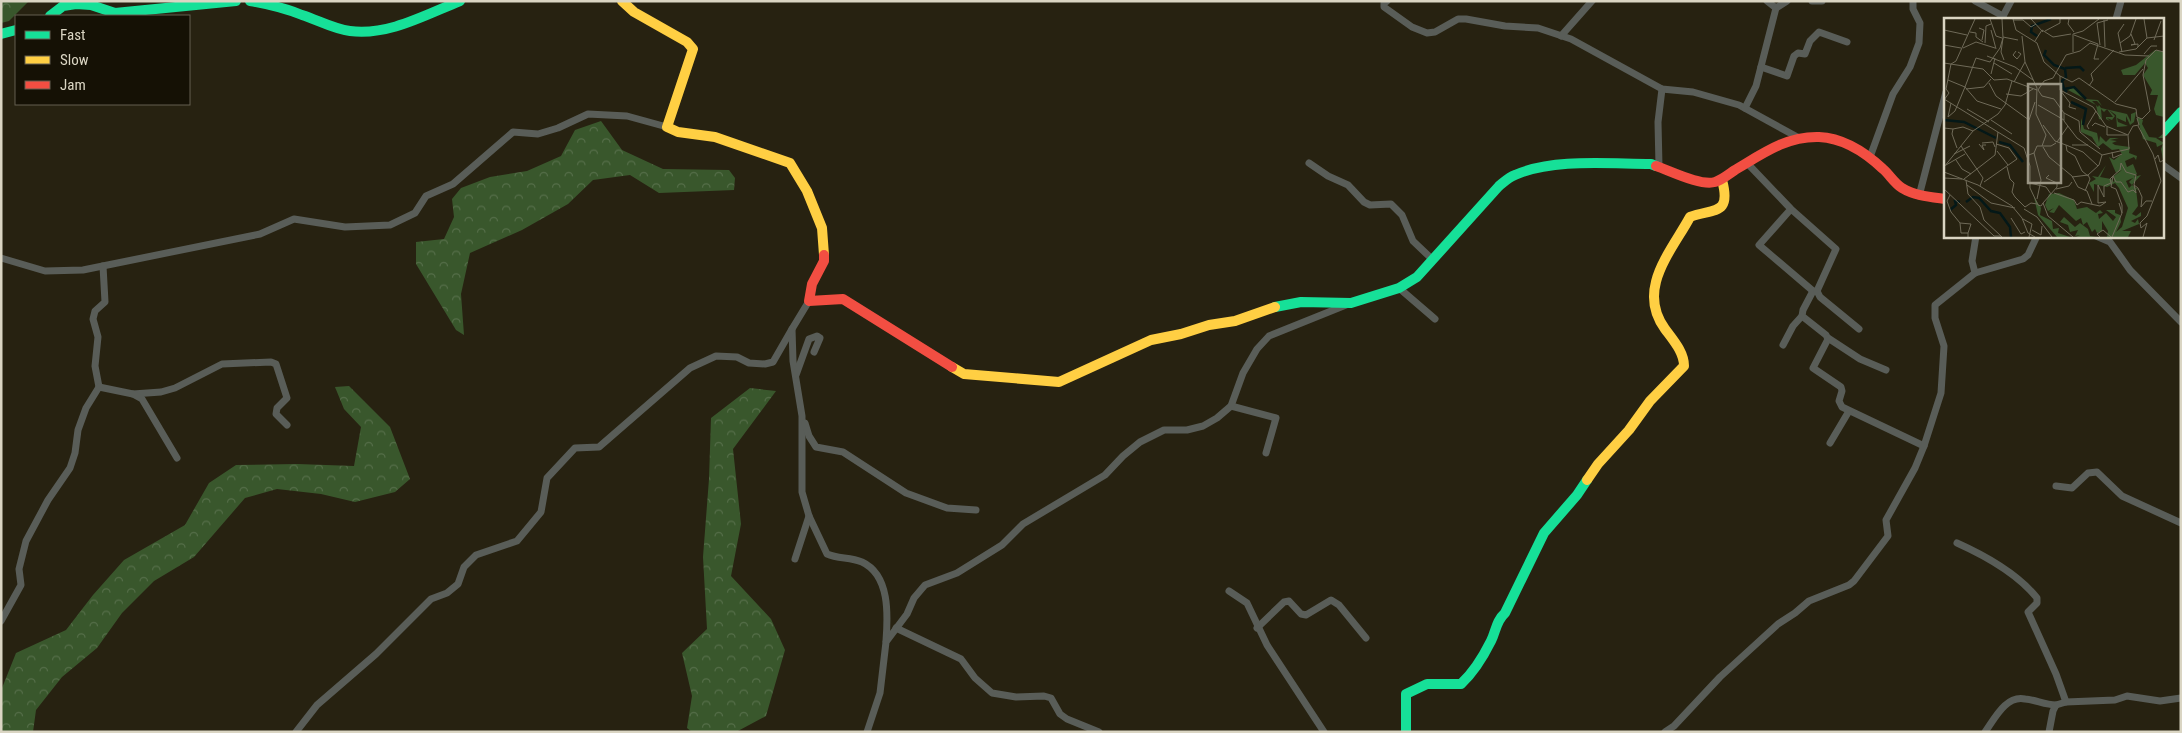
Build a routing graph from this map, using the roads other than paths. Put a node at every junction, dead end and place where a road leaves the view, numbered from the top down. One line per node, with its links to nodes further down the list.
1 (236, 1): 16 (street)
2 (250, 1): 3 (street)
3 (460, 1)
4 (622, 1): 28 (street)
5 (1387, 1): 21 (street)
6 (1592, 1): 21 (street)
7 (1767, 1): 15 (street)
8 (1786, 1): 15 (street)
9 (1812, 1): 10 (street)
10 (1822, 1)
11 (1913, 1): 31 (street)
12 (1976, 1): 17 (street)
13 (2011, 1): 17 (street)
14 (2121, 1): 18 (street)
15 (1776, 8): 23 (street)
16 (51, 15)
17 (2002, 17)
18 (2116, 18)
19 (15, 30): 20 (street)
20 (1, 34)
21 (1561, 36): 24 (street)
22 (1847, 42): 23 (street)
23 (1761, 67): 26 (street)
24 (1662, 88): 26 (street); 34 (street)
25 (1944, 100): 38 (street)
26 (1745, 108): 30 (street)
27 (2181, 112): 29 (street)
28 (667, 127): 46 (street); 50 (street)
29 (2164, 131)
30 (1800, 139): 31 (street); 33 (street)
31 (1870, 157): 38 (street)
32 (1309, 163): 45 (street)
33 (1748, 164): 37 (street); 40 (street)
34 (1660, 166): 37 (street); 45 (street)
35 (2164, 166): 36 (street)
36 (2181, 178)
37 (1722, 180): 91 (street)
38 (1919, 196): 39 (street)
39 (1944, 199)
40 (1790, 209): 49 (street); 49 (street)
41 (1976, 238): 47 (street)
42 (2036, 238): 47 (street)
43 (2101, 238): 54 (street)
44 (1, 258): 46 (street)
45 (1433, 260): 48 (street)
46 (103, 266): 62 (street)
47 (1976, 273): 69 (street)
48 (1399, 288): 51 (street); 53 (street)
49 (1815, 291): 52 (street); 56 (street)
50 (809, 301): 51 (street); 55 (street)
51 (1351, 303): 64 (street)
52 (1802, 316): 57 (street); 58 (street)
53 (1435, 319)
54 (2181, 322)
55 (792, 329): 61 (street); 87 (street)
56 (1859, 330)
57 (1828, 338): 60 (street); 65 (street)
58 (1784, 345)
59 (814, 352): 61 (street)
60 (1886, 370)
61 (796, 376): 66 (street)
62 (99, 387): 63 (street); 79 (street)
63 (133, 394): 67 (street); 71 (street)
64 (1231, 406): 70 (street); 80 (street)
65 (1849, 411): 68 (street); 69 (street)
66 (802, 416): 73 (street); 74 (street)
67 (287, 425)
68 (1830, 443)
69 (1924, 446): 92 (street)
70 (1266, 453)
71 (177, 458)
72 (2056, 486): 75 (street)
73 (976, 510)
74 (809, 516): 77 (street); 83 (street)
75 (2181, 523)
76 (1957, 543): 85 (street)
77 (795, 559)
78 (1229, 591): 81 (street)
79 (1, 621)
80 (896, 628): 83 (street); 89 (street)
81 (1257, 628): 82 (street); 90 (street)
82 (1366, 638)
83 (886, 642): 88 (street)
84 (2181, 698): 85 (street)
85 (2066, 702): 86 (street)
86 (2056, 705): 93 (street); 94 (street)
87 (296, 732)
88 (867, 732)
89 (1099, 732)
90 (1324, 732)
91 (1406, 732)
92 (1665, 732)
93 (1985, 732)
94 (2049, 732)

